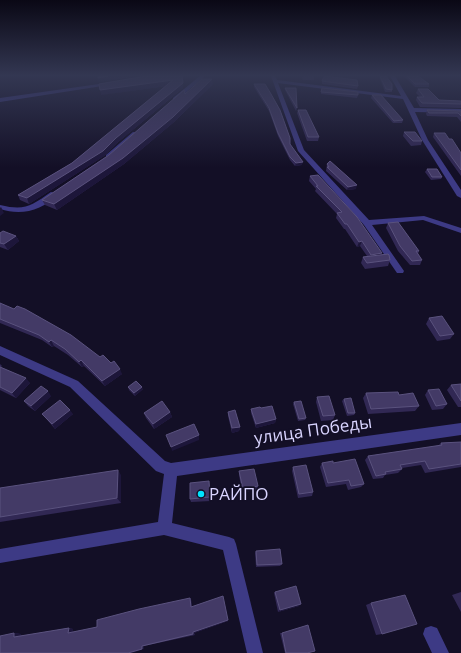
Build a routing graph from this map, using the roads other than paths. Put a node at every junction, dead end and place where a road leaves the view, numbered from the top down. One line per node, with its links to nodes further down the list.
1 (284, 106): 10 (street)
2 (410, 106): 3 (street)
3 (412, 110): 4 (street); 8 (street)
4 (461, 111)
5 (138, 130): 6 (street)
6 (102, 162)
7 (62, 189): 9 (street)
8 (461, 196)
9 (0, 207)
10 (367, 223): 11 (street); 12 (street)
11 (461, 231)
12 (400, 271)
13 (0, 350): 15 (street)
14 (461, 429): 15 (street, улица Победы)
15 (166, 468): 16 (street)
16 (164, 528): 17 (street); 19 (street)
17 (0, 556)
18 (431, 634): 20 (street)
19 (255, 653)
20 (440, 653)

